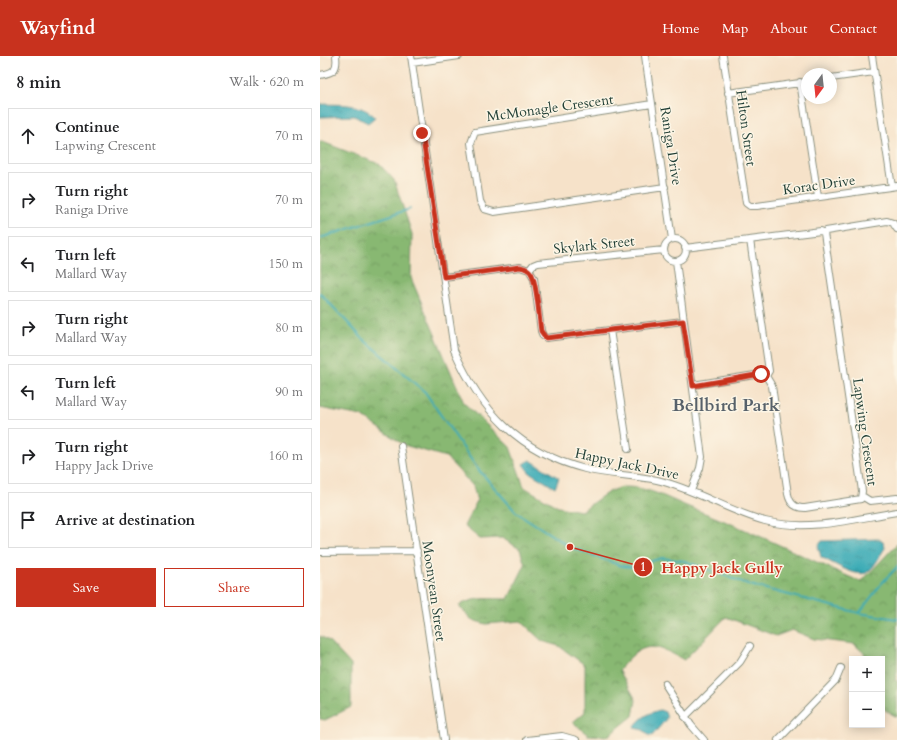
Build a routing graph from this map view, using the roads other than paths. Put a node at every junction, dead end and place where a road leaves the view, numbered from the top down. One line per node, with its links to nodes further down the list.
1 (336, 56): 9 (street)
2 (411, 56): 7 (street, Happy Jack Drive)
3 (459, 56): 7 (street)
4 (645, 56): 13 (street, Raniga Drive)
5 (723, 56): 12 (street, Hilton Street)
6 (872, 56): 8 (street)
7 (412, 63): 27 (street, Happy Jack Drive)
8 (874, 72): 10 (street); 15 (street)
9 (320, 75)
10 (837, 77)
11 (801, 82): 12 (street)
12 (728, 93): 18 (street, Hilton Street)
13 (652, 104): 16 (street, Raniga Drive); 16 (street, McMonagle Crescent)
14 (807, 104): 17 (street)
15 (894, 186): 17 (street, Korac Drive)
16 (665, 187): 21 (street, Raniga Drive)
17 (818, 197): 18 (street, Korac Drive)
18 (746, 203)
19 (897, 229): 20 (street)
20 (824, 233): 22 (street); 35 (street, Lapwing Crescent)
21 (672, 239): 23 (street); 24 (street)
22 (750, 240): 23 (street); 30 (street)
23 (685, 248): 25 (street)
24 (664, 250): 25 (street); 26 (street, Skylark Street)
25 (676, 261): 28 (street)
26 (529, 270): 27 (street); 29 (street)
27 (444, 277): 34 (street, Happy Jack Drive)
28 (683, 321): 29 (street); 31 (street)
29 (610, 330): 33 (street)
30 (766, 376): 31 (street); 35 (street, Lapwing Crescent)
31 (693, 386): 34 (street)
32 (401, 446): 38 (street, Moonyean Street)
33 (628, 449)
34 (691, 491): 37 (street, Happy Jack Drive)
35 (862, 496): 36 (street)
36 (897, 498)
37 (897, 512)
38 (417, 551): 39 (street); 44 (street, Moonyean Street)
39 (320, 552)
40 (750, 646): 43 (street)
41 (841, 668): 48 (street)
42 (665, 684): 43 (street)
43 (686, 717): 47 (street)
44 (444, 740)
45 (527, 740): 46 (street)
46 (576, 740)
47 (704, 740)
48 (778, 740)

